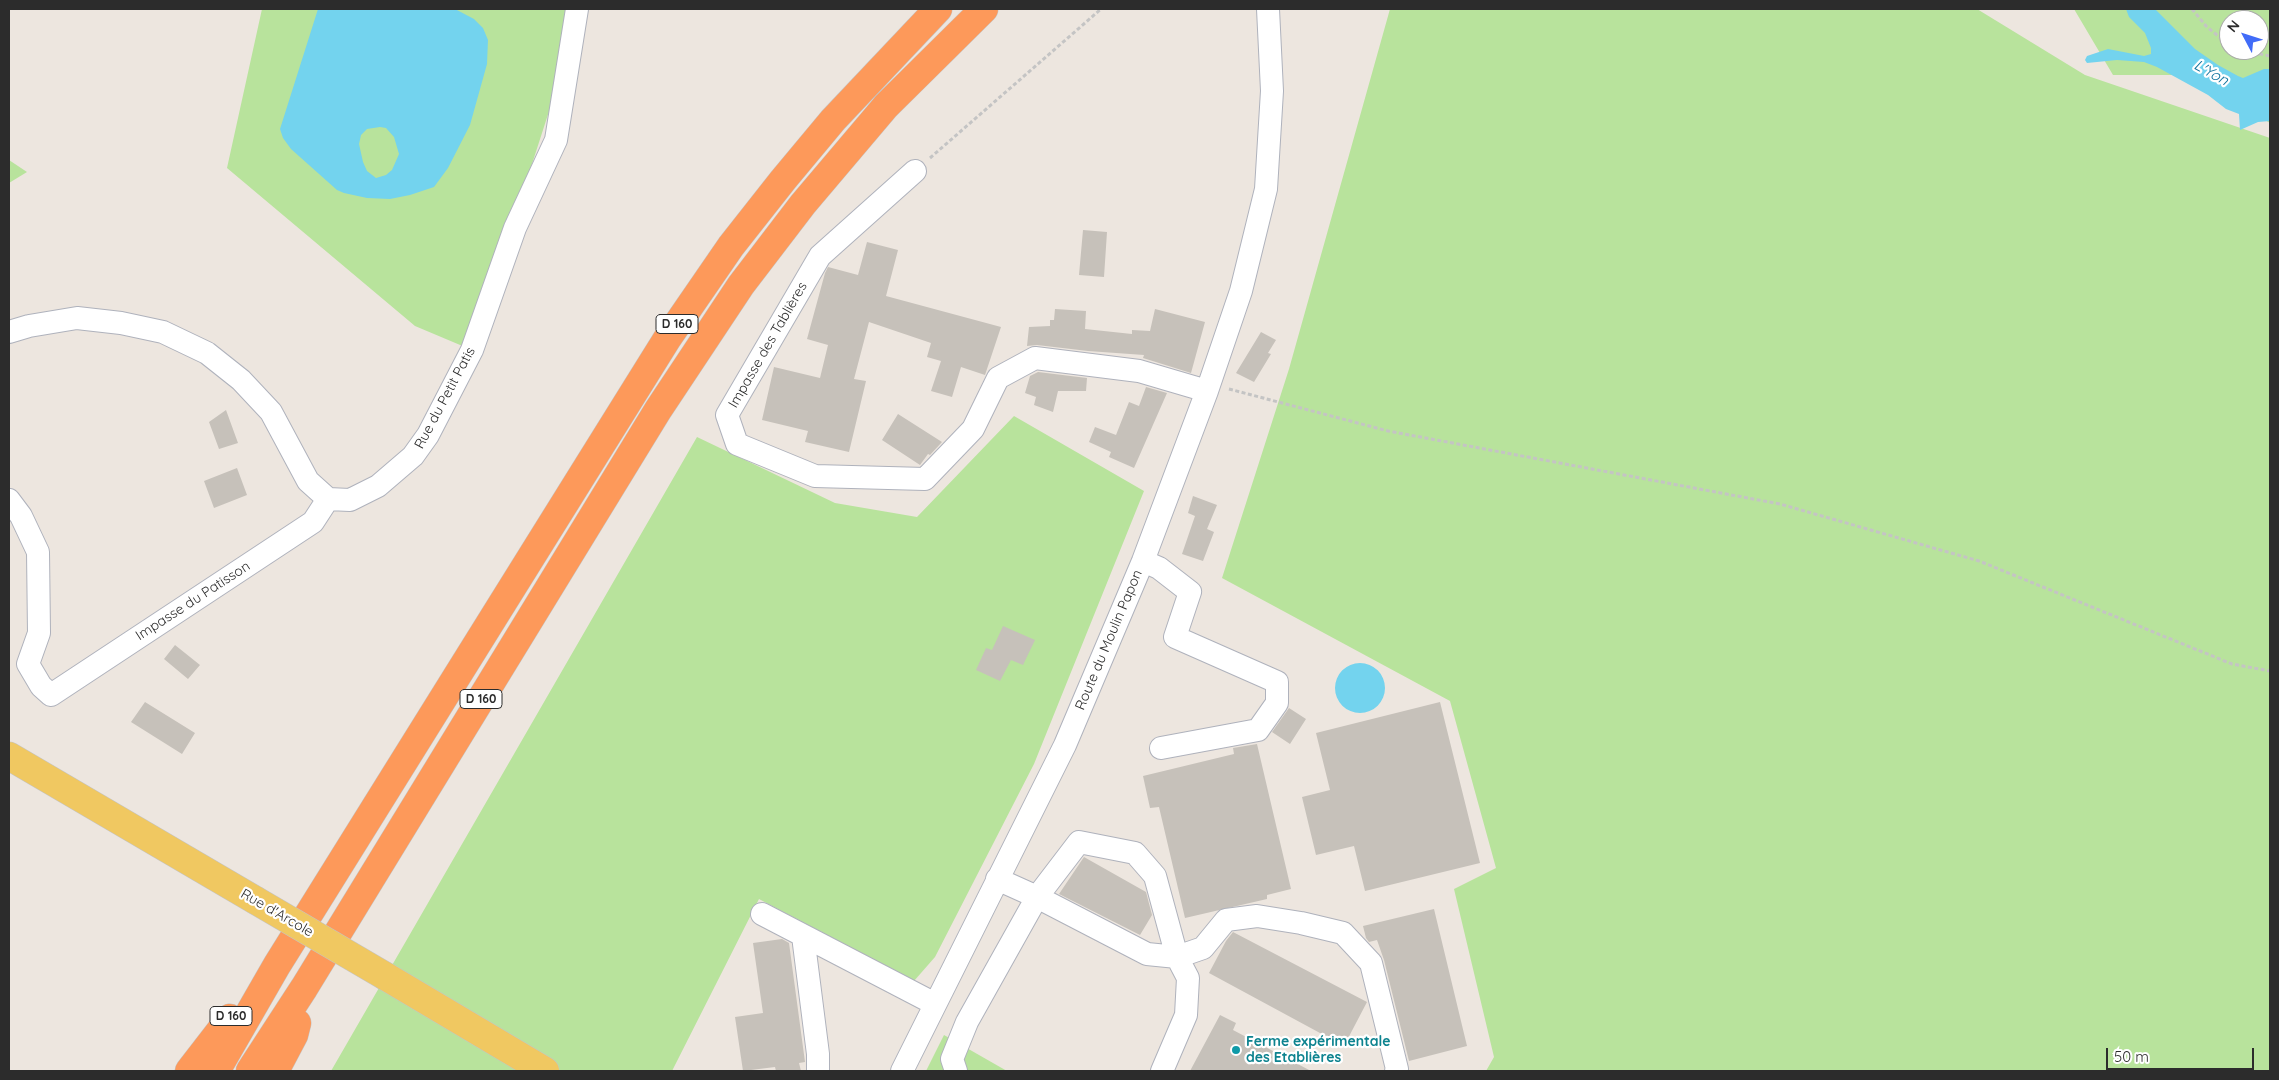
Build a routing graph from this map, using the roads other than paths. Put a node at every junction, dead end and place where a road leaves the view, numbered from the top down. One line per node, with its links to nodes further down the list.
1 (577, 9): 9 (street, Rue du Petit Patis)
2 (938, 9): 18 (highway, D 160)
3 (984, 9): 19 (highway, D 160)
4 (1268, 9): 7 (street, Route du Moulin Papon)
5 (915, 171): 7 (street, Impasse des Tablières)
6 (9, 332): 9 (street)
7 (1208, 391): 10 (street, Route du Moulin Papon)
8 (9, 500): 9 (street, Impasse du Patisson)
9 (328, 500)
10 (1143, 561): 11 (street); 13 (street, Route du Moulin Papon)
11 (1162, 748)
12 (9, 756): 25 (main road, Rue d'Arcole, bridge)
13 (997, 879): 14 (street); 20 (street, Route du Moulin Papon)
14 (1037, 897): 17 (street); 17 (street); 28 (street)
15 (762, 914): 16 (street)
16 (802, 936): 20 (street); 26 (street)
17 (1177, 957): 29 (street); 30 (street)
18 (277, 965): 21 (highway, D 160); 22 (highway, D 160)
19 (304, 988): 23 (highway, D 160); 24 (highway)
20 (935, 1004): 27 (street, Route du Moulin Papon)
21 (189, 1071)
22 (216, 1071)
23 (250, 1071)
24 (275, 1071)
25 (545, 1071)
26 (818, 1071)
27 (902, 1071)
28 (956, 1071)
29 (1162, 1071)
30 (1396, 1071)

